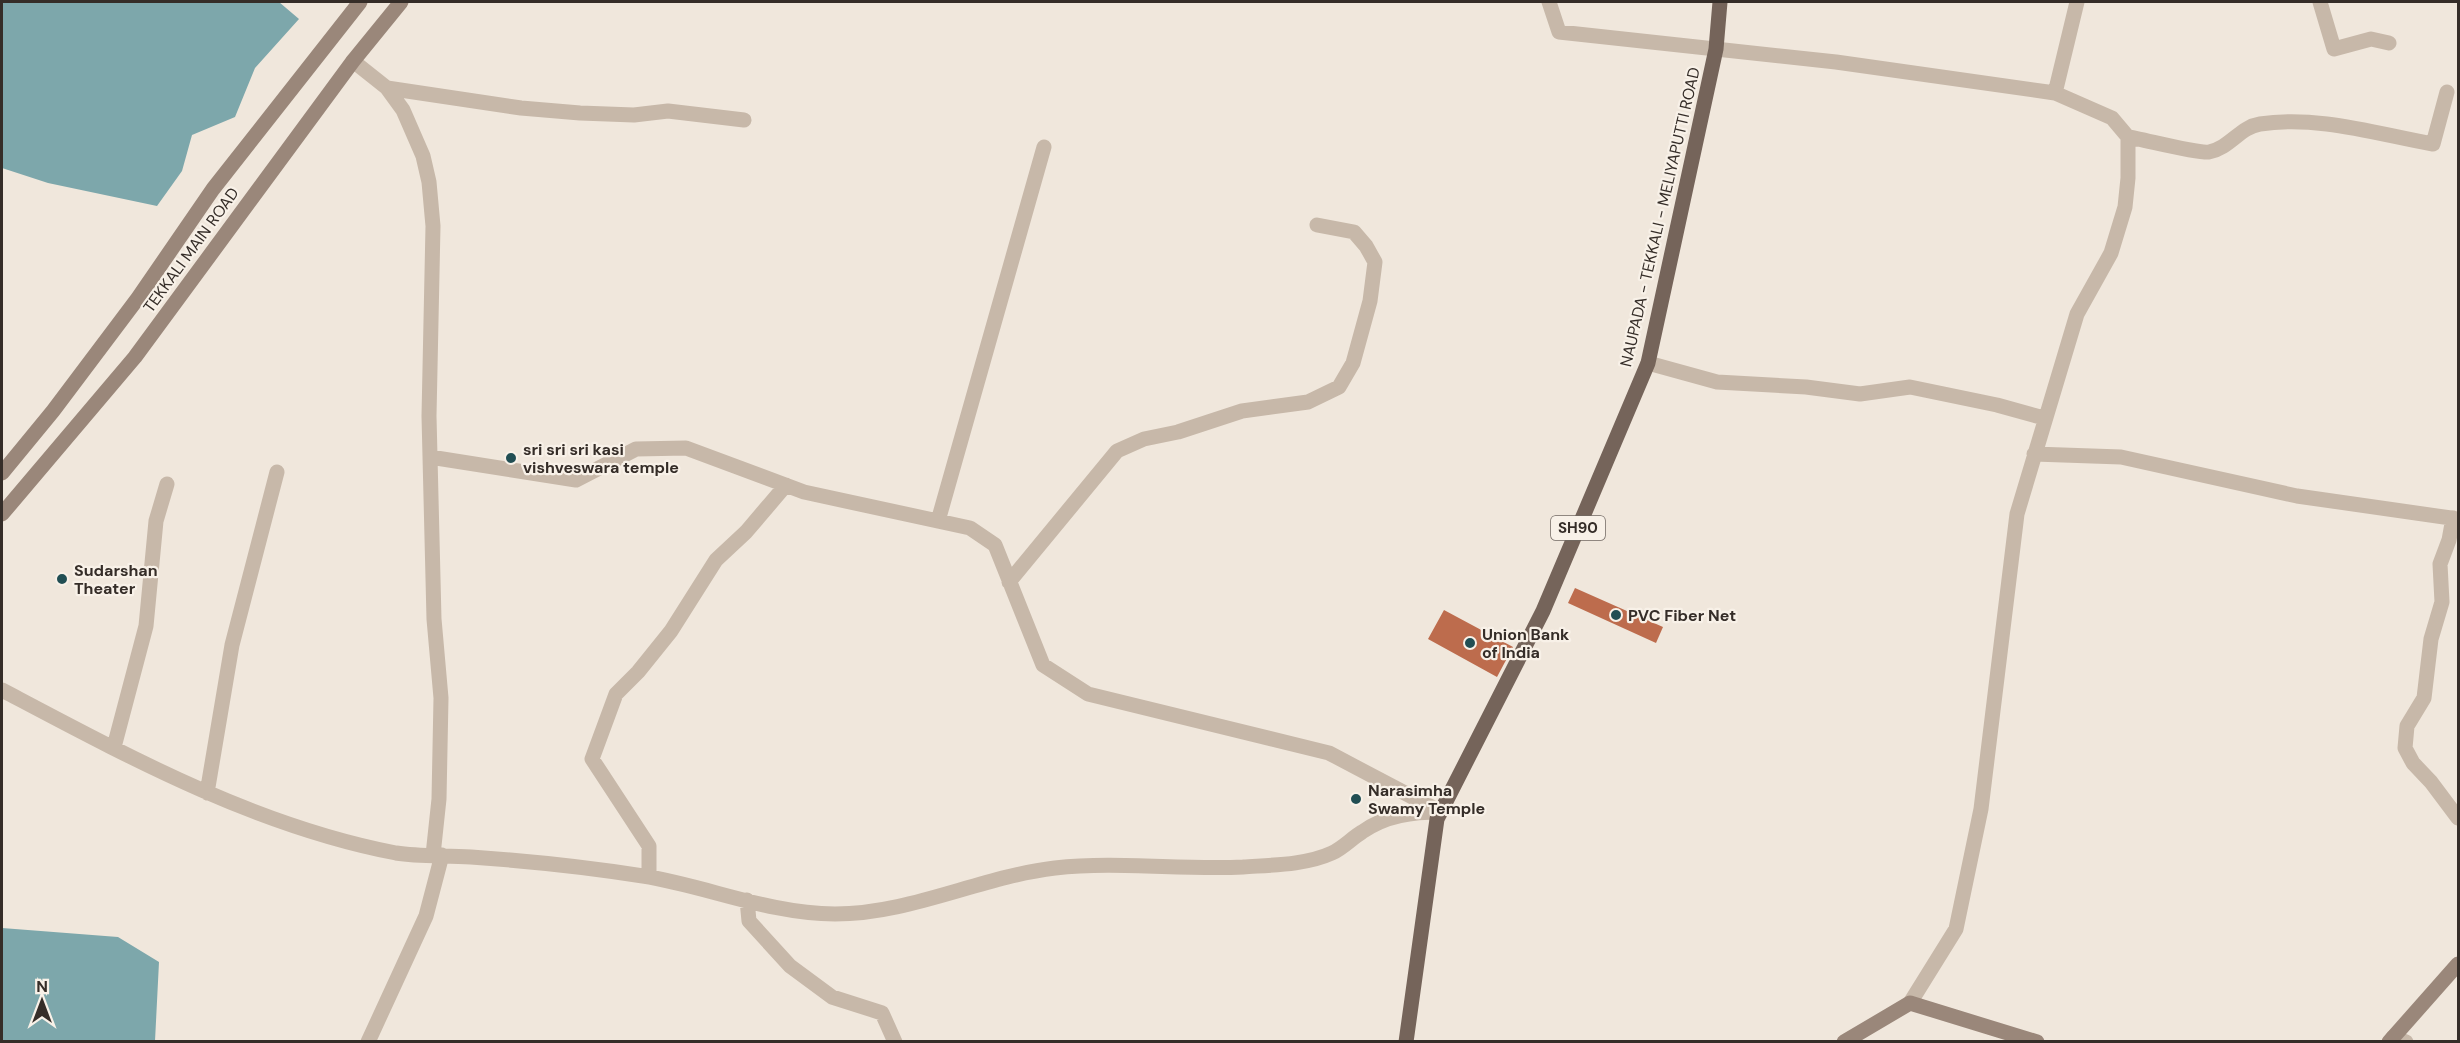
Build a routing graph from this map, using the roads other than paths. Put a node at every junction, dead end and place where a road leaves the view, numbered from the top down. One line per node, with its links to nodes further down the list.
1 (360, 2): 22 (main road, TEKKALI MAIN ROAD)
2 (401, 2): 9 (main road, TEKKALI MAIN ROAD)
3 (1549, 2): 8 (street)
4 (1720, 2): 8 (main road, NAUPADA - TEKKALI - MELIYAPUTTI ROAD / SH90)
5 (2077, 2): 12 (street)
6 (2320, 2): 7 (street)
7 (2389, 43)
8 (1716, 49): 12 (street); 17 (main road, NAUPADA - TEKKALI - MELIYAPUTTI ROAD / SH90)
9 (352, 61): 10 (street); 25 (main road, TEKKALI MAIN ROAD)
10 (387, 88): 13 (street); 20 (street)
11 (2447, 92): 14 (street)
12 (2055, 93): 14 (street)
13 (744, 120)
14 (2128, 137): 18 (street)
15 (1044, 147): 27 (street)
16 (1317, 225): 28 (street)
17 (1648, 363): 18 (street); 32 (main road, NAUPADA - TEKKALI - MELIYAPUTTI ROAD / SH90)
18 (2044, 418): 19 (street)
19 (2034, 454): 26 (street); 38 (street)
20 (430, 457): 24 (street); 34 (street)
21 (278, 472): 31 (street)
22 (2, 473)
23 (167, 484): 30 (street)
24 (786, 485): 27 (street); 35 (street)
25 (2, 514)
26 (2456, 519): 33 (street)
27 (938, 521): 28 (street)
28 (1009, 582): 32 (street)
29 (2, 690): 30 (street)
30 (114, 747): 31 (street)
31 (207, 793): 34 (street)
32 (1441, 812): 36 (street); 42 (main road, NAUPADA - TEKKALI - MELIYAPUTTI ROAD / SH90)
33 (2458, 818)
34 (438, 855): 35 (street); 40 (street)
35 (649, 877): 36 (street)
36 (747, 900): 41 (street)
37 (2458, 964): 39 (main road)
38 (1910, 1003): 43 (main road); 44 (main road)
39 (2396, 1040)
40 (368, 1041)
41 (894, 1041)
42 (1406, 1041)
43 (1844, 1041)
44 (2037, 1041)

